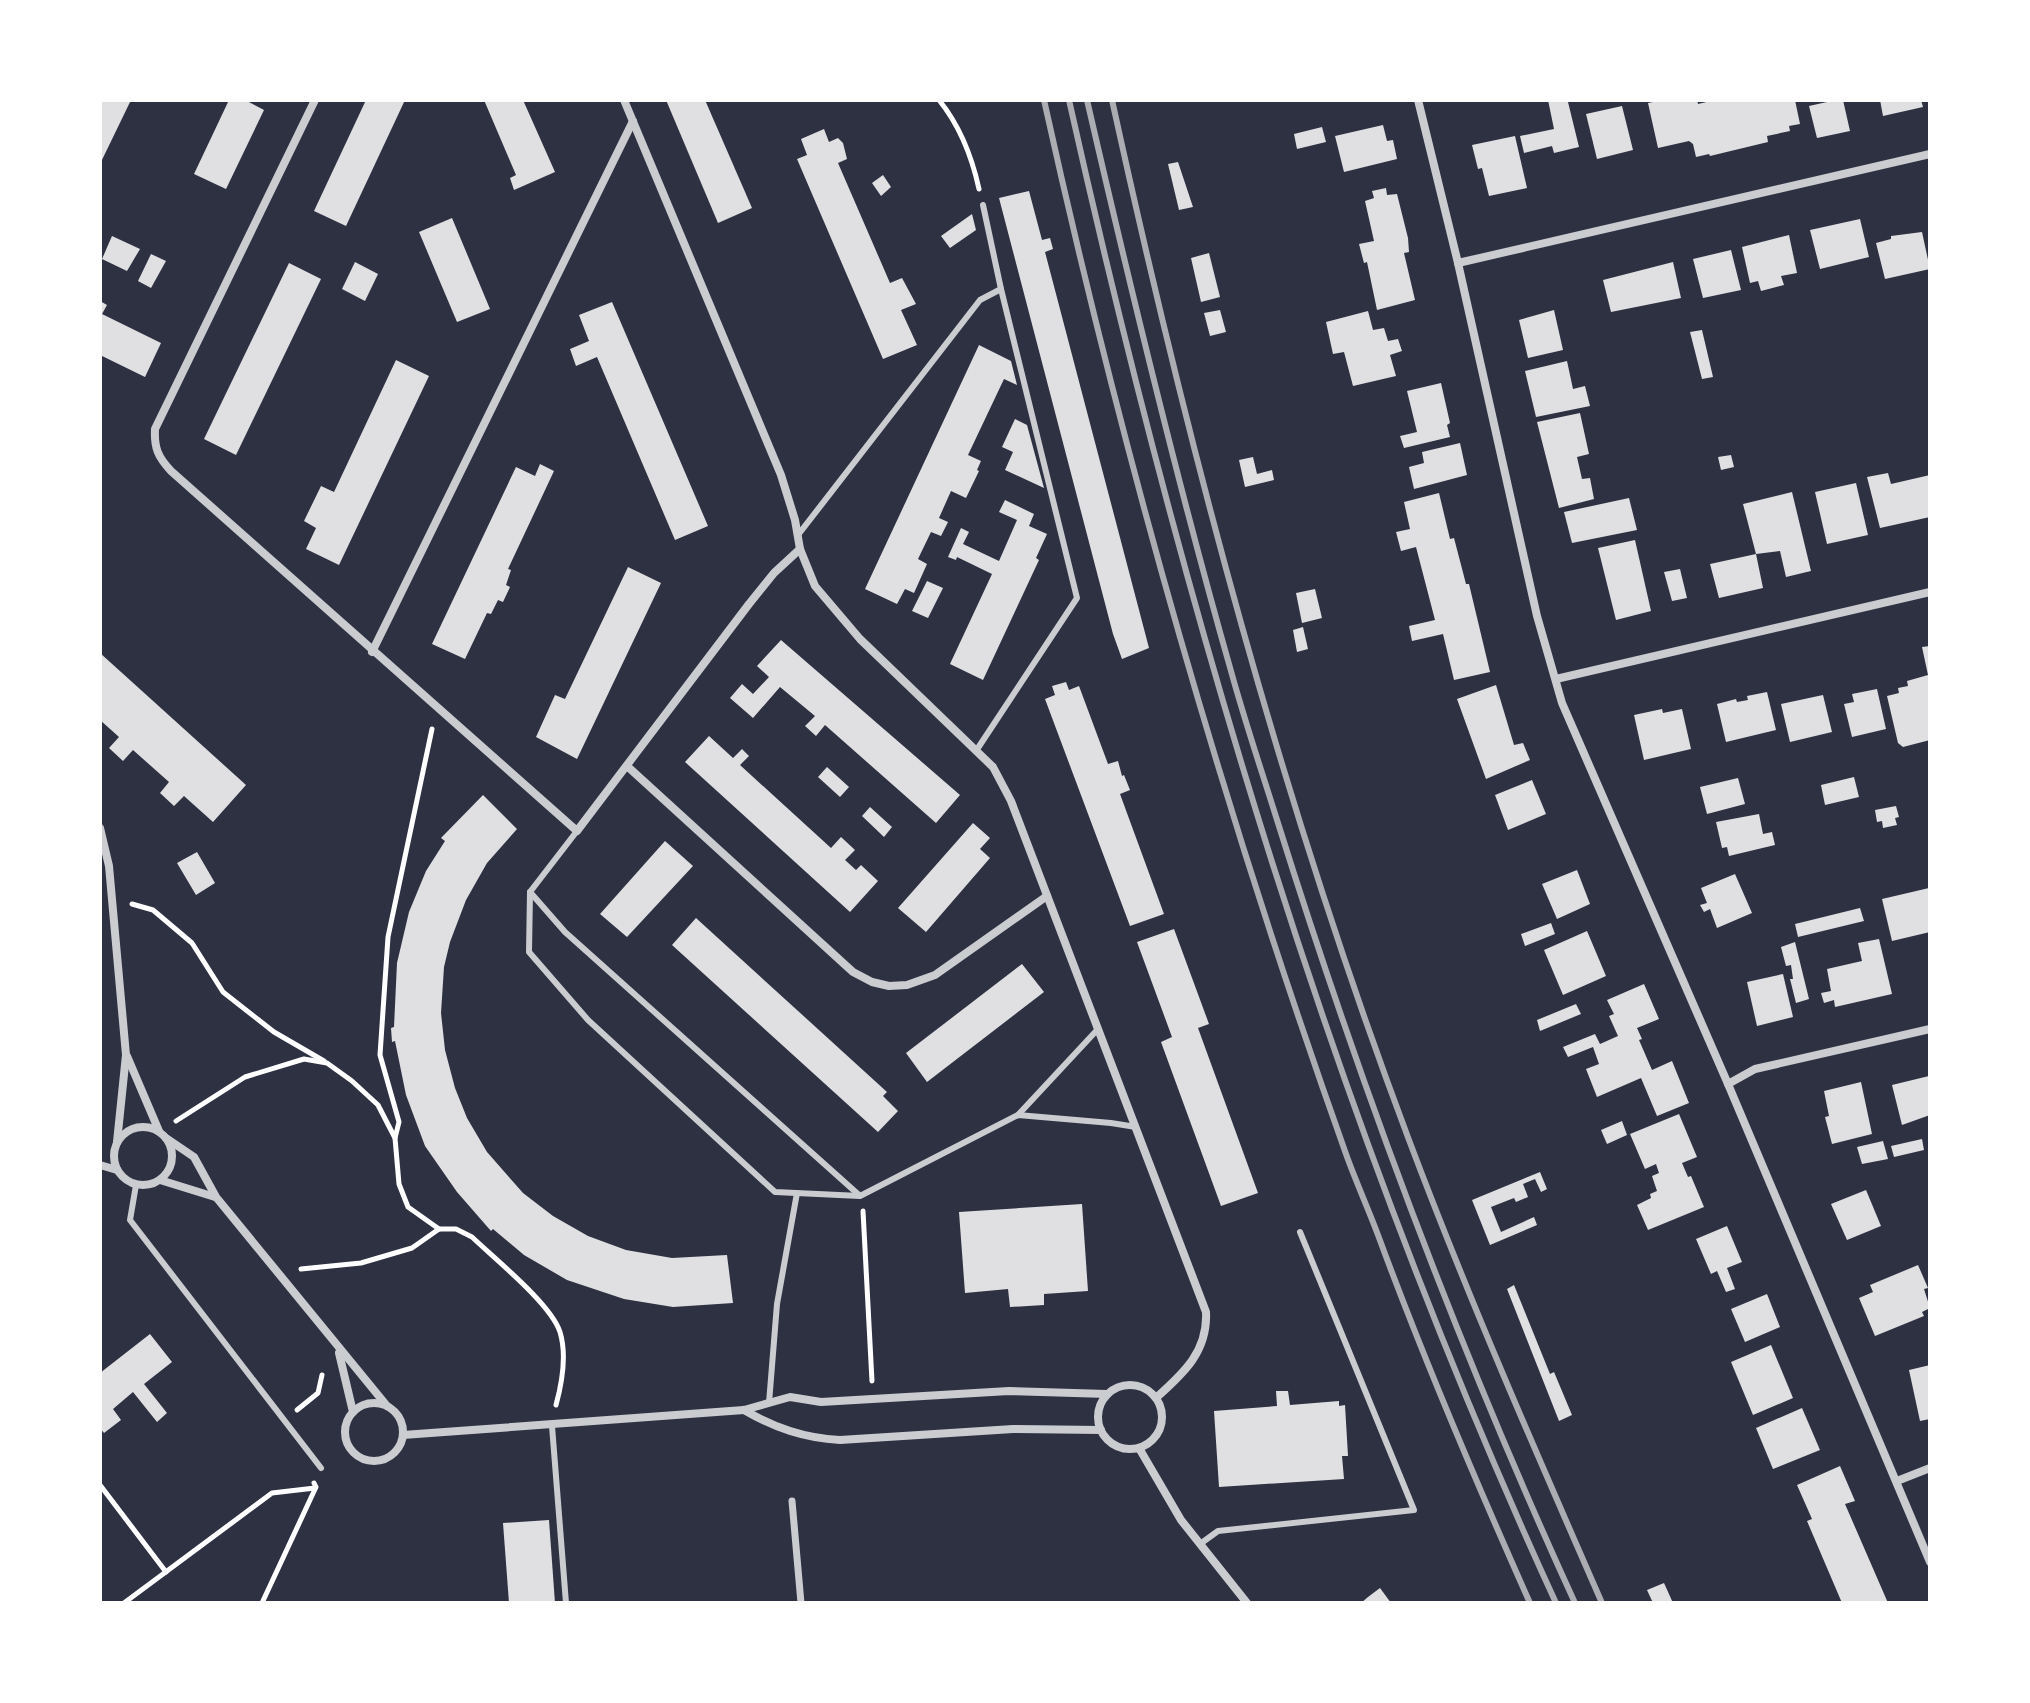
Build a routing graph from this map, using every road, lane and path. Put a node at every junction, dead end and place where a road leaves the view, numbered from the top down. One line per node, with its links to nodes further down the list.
1 (315, 100): 13 (street)
2 (624, 100): 5 (street)
3 (939, 100): 7 (path)
4 (1418, 100): 8 (street)
5 (633, 121): 10 (street); 13 (street)
6 (1930, 154): 8 (street)
7 (983, 205): 9 (lane)
8 (1458, 263): 14 (street)
9 (1001, 289): 10 (lane); 16 (lane)
10 (797, 535): 11 (street)
11 (800, 549): 16 (street); 17 (street)
12 (1930, 592): 14 (street)
13 (372, 652): 15 (street)
14 (1556, 679): 27 (street)
15 (436, 708): 19 (street); 31 (path)
16 (976, 751): 21 (street)
17 (627, 766): 19 (street); 21 (street)
18 (100, 828): 22 (street)
19 (577, 831): 20 (lane)
20 (530, 892): 37 (lane); 38 (lane)
21 (1047, 896): 23 (street)
22 (112, 897): 25 (street); 26 (path)
23 (1098, 1029): 28 (lane); 29 (street)
24 (1930, 1029): 27 (street)
25 (126, 1055): 30 (street); 32 (street)
26 (327, 1063): 30 (path); 31 (path)
27 (1728, 1084): 57 (street)
28 (1018, 1115): 29 (lane); 38 (lane)
29 (1136, 1127): 45 (street)
30 (162, 1135): 32 (street); 35 (street); 39 (street)
31 (395, 1138): 40 (path)
32 (117, 1142): 34 (street)
33 (100, 1165): 34 (street)
34 (117, 1170): 36 (street)
35 (160, 1180): 36 (street); 39 (street)
36 (136, 1185): 55 (lane)
37 (797, 1193): 38 (lane); 47 (lane)
38 (860, 1196): 46 (path)
39 (216, 1197): 42 (street)
40 (439, 1229): 42 (path); 51 (path)
41 (1300, 1232): 61 (lane)
42 (276, 1272): 43 (street)
43 (338, 1348): 48 (street); 50 (street)
44 (1107, 1394): 45 (street); 46 (street); 52 (street)
45 (1157, 1397): 54 (street)
46 (873, 1398): 47 (street)
47 (769, 1403): 49 (street)
48 (387, 1406): 50 (street); 53 (street)
49 (744, 1410): 51 (street); 52 (street)
50 (353, 1412): 53 (street)
51 (552, 1426): 53 (street); 65 (lane)
52 (1101, 1430): 54 (street)
53 (403, 1435)
54 (1139, 1448): 61 (street)
55 (321, 1468)
56 (1930, 1468): 57 (street)
57 (1897, 1481): 62 (street)
58 (100, 1485): 63 (path)
59 (316, 1487): 63 (path)
60 (792, 1501): 66 (street)
61 (1200, 1544): 67 (street)
62 (1930, 1562)
63 (166, 1572): 64 (path)
64 (124, 1603)
65 (566, 1603)
66 (801, 1603)
67 (1247, 1603)

